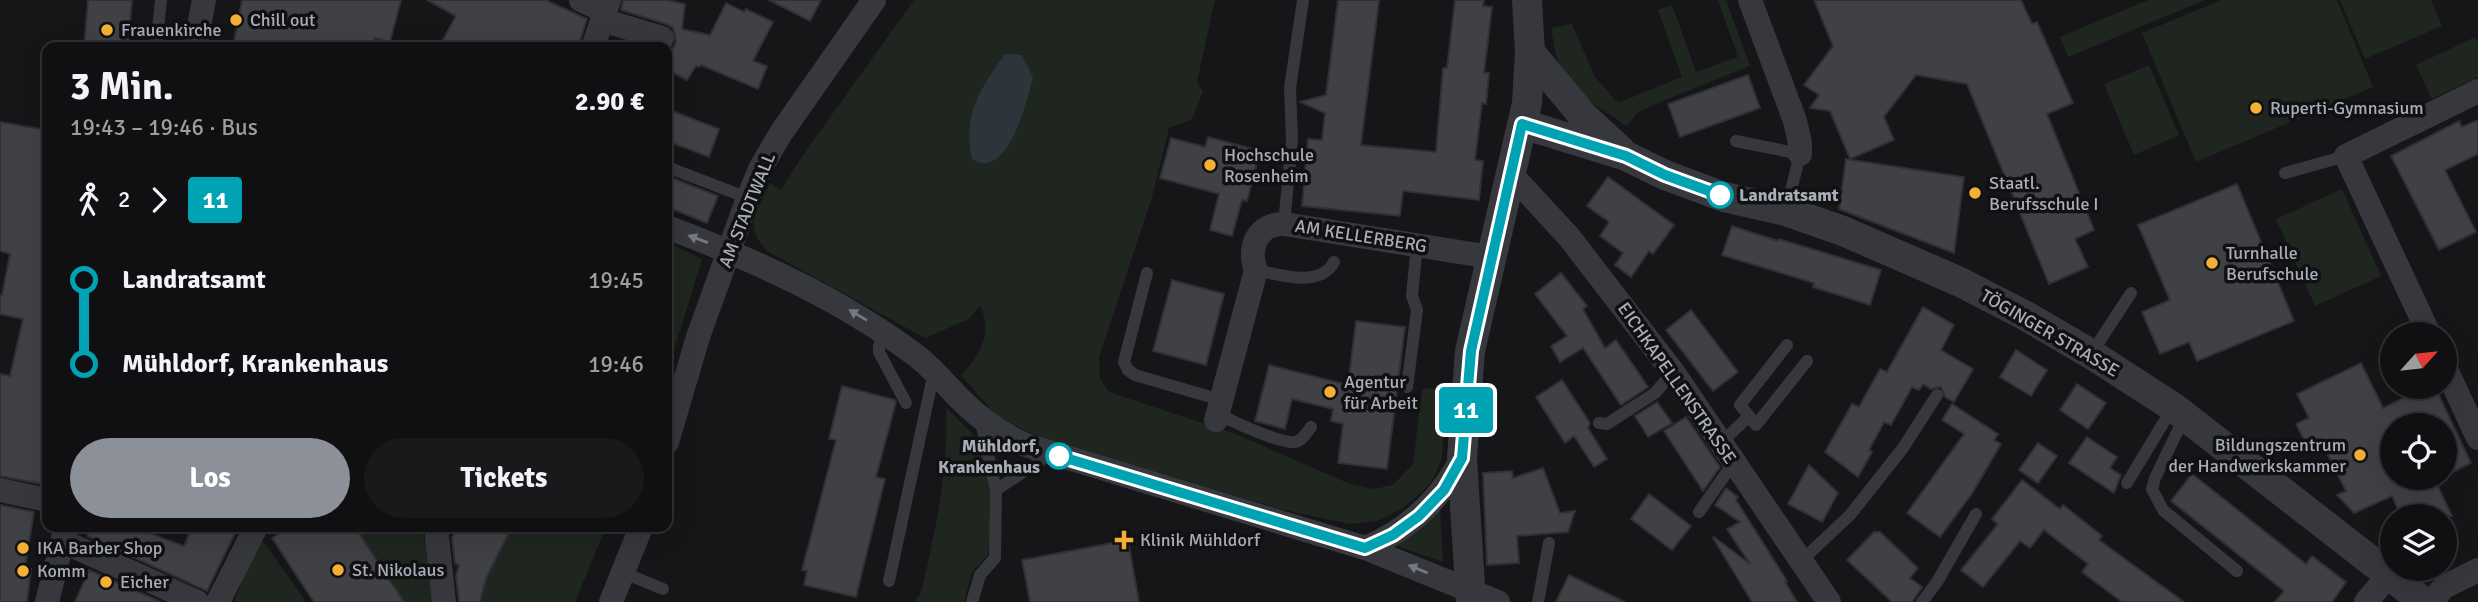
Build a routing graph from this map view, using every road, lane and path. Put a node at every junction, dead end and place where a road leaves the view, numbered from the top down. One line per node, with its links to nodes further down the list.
1 (161, 0): 10 (lane)
2 (204, 0): 11 (street)
3 (581, 0): 8 (street)
4 (874, 0): 24 (street, AM STADTWALL)
5 (1303, 0): 26 (lane)
6 (1528, 0): 13 (street)
7 (1750, 0): 18 (street)
8 (605, 10): 9 (street); 12 (street)
9 (662, 38)
10 (157, 42)
11 (196, 42)
12 (595, 42)
13 (1530, 52): 15 (street); 16 (street, TÖGINGER STRASSE)
14 (2478, 91): 20 (street)
15 (1525, 114): 16 (street, TÖGINGER STRASSE); 19 (street, TÖGINGER STRASSE); 23 (street)
16 (1583, 116): 19 (street, TÖGINGER STRASSE)
17 (1736, 141): 18 (lane)
18 (1800, 154): 25 (lane)
19 (1626, 156): 25 (street, TÖGINGER STRASSE)
20 (2346, 156): 22 (lane); 35 (street)
21 (672, 169): 24 (lane)
22 (2284, 173)
23 (1511, 174): 30 (street); 41 (street, EICHKAPELLENSTRASSE)
24 (748, 198): 29 (street, AM STADTWALL)
25 (1786, 211): 38 (street, TÖGINGER STRASSE)
26 (1284, 224): 28 (street, AM KELLERBERG); 32 (street, AM KELLERBERG)
27 (672, 229): 29 (street, one-way to 27)
28 (1417, 245): 30 (street, AM KELLERBERG); 42 (lane)
29 (729, 250): 36 (street, one-way to 29); 51 (street, AM STADTWALL)
30 (1491, 257): 56 (street)
31 (1334, 262): 32 (lane)
32 (1256, 270): 46 (street, AM KELLERBERG)
33 (1147, 273): 46 (lane)
34 (2131, 293): 38 (lane)
35 (2423, 322)
36 (885, 333): 40 (street); 45 (lane)
37 (1787, 345): 49 (lane)
38 (2091, 354): 47 (street, TÖGINGER STRASSE)
39 (1807, 360): 49 (lane)
40 (934, 371): 48 (street); 74 (lane)
41 (1674, 372): 50 (lane); 54 (street, EICHKAPELLENSTRASSE)
42 (1407, 387)
43 (2457, 393): 53 (street)
44 (1937, 395): 69 (lane)
45 (906, 403)
46 (1218, 411): 52 (lane)
47 (2179, 412): 57 (lane); 70 (lane); 71 (street, TÖGINGER STRASSE)
48 (980, 416): 55 (street); 58 (lane)
49 (1749, 416): 54 (lane)
50 (1600, 423)
51 (672, 425)
52 (1311, 427)
53 (2478, 438)
54 (1728, 452): 61 (lane); 69 (street, EICHKAPELLENSTRASSE)
55 (1050, 454): 58 (lane); 68 (street)
56 (1462, 458): 68 (street); 78 (street)
57 (2127, 483)
58 (996, 489): 84 (lane)
59 (0, 491): 60 (street)
60 (42, 499)
61 (1699, 512)
62 (1976, 514): 87 (lane)
63 (253, 532): 81 (street)
64 (436, 532): 82 (street)
65 (639, 532): 73 (street)
66 (64, 534): 79 (street); 80 (street)
67 (1549, 543): 85 (lane)
68 (1365, 548): 78 (street, one-way to 68)
69 (1800, 562): 86 (street, EICHKAPELLENSTRASSE)
70 (2237, 570)
71 (2380, 570)
72 (2478, 570): 90 (street)
73 (624, 573): 77 (lane); 83 (street)
74 (889, 581)
75 (2384, 581): 88 (street)
76 (2395, 581): 89 (street, TÖGINGER STRASSE)
77 (663, 589)
78 (1480, 598)
79 (47, 602)
80 (197, 602)
81 (218, 602)
82 (443, 602)
83 (611, 602)
84 (972, 602)
85 (1538, 602)
86 (1829, 602)
87 (1922, 602)
88 (2366, 602)
89 (2424, 602)
90 (2431, 602)

